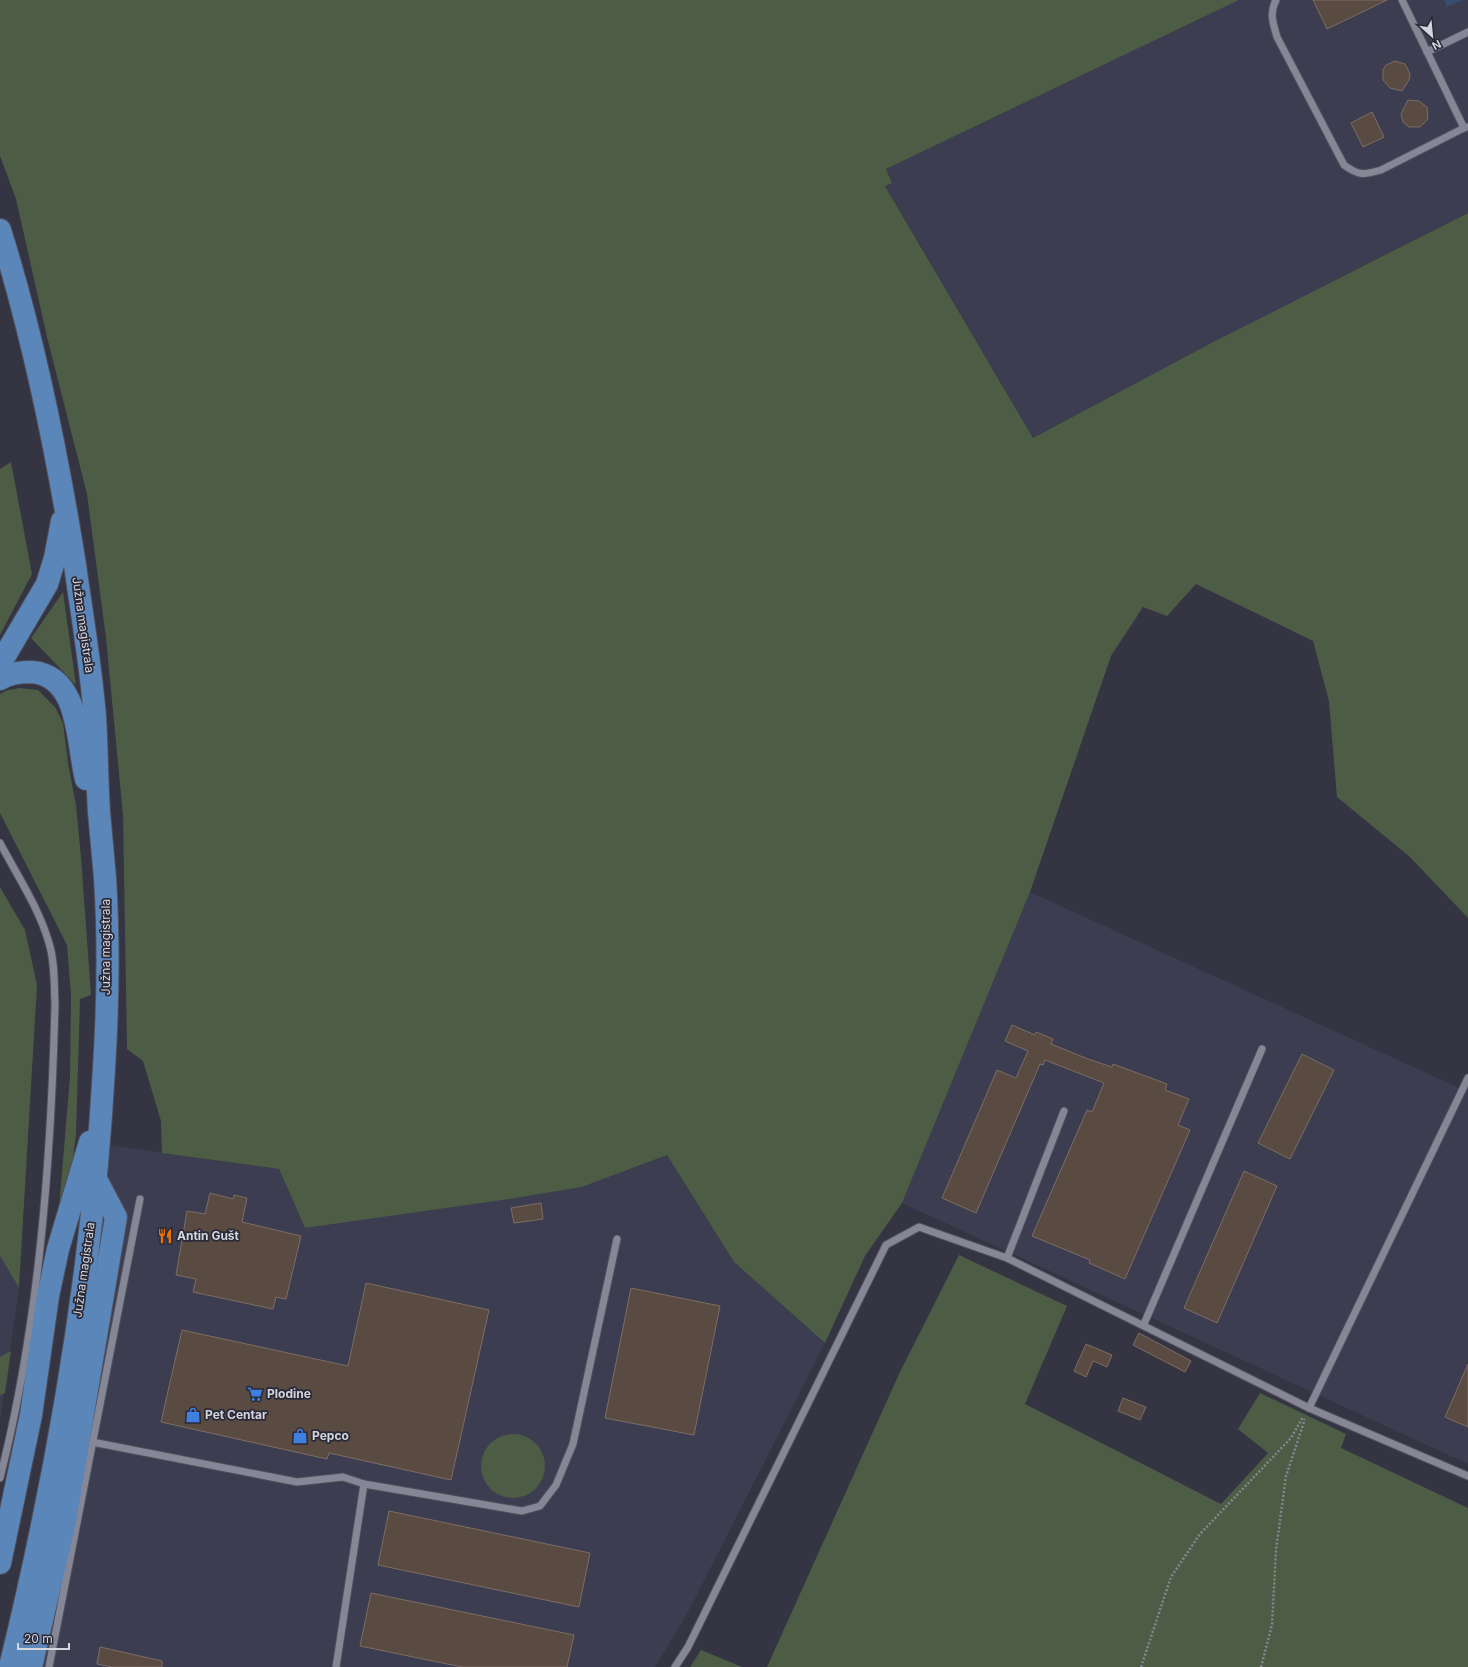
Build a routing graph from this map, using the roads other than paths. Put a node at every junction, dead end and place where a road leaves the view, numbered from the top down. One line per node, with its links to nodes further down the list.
1 (1276, 0): 5 (street)
2 (1402, 0): 4 (street)
3 (1468, 32): 4 (street)
4 (1427, 52): 5 (street)
5 (1466, 127)
6 (0, 230): 7 (main road, Južna magistrala)
7 (65, 506): 8 (main road); 10 (main road, Južna magistrala)
8 (0, 664)
9 (0, 679): 10 (main road)
10 (99, 814): 14 (main road, Južna magistrala)
11 (0, 843): 24 (street)
12 (1262, 1049): 20 (street)
13 (1468, 1078): 21 (street)
14 (103, 1080): 16 (main road, Južna magistrala); 26 (main road)
15 (1064, 1111): 19 (street)
16 (96, 1179): 27 (main road, Južna magistrala); 28 (main road)
17 (140, 1199): 22 (street)
18 (617, 1239): 25 (street)
19 (1007, 1258): 20 (street); 31 (street)
20 (1144, 1324): 21 (street)
21 (1308, 1408): 23 (street)
22 (92, 1442): 25 (street); 29 (street)
23 (1468, 1476)
24 (0, 1478)
25 (364, 1484): 30 (street)
26 (0, 1563)
27 (10, 1667)
28 (31, 1667)
29 (49, 1667)
30 (336, 1667)
31 (675, 1667)

